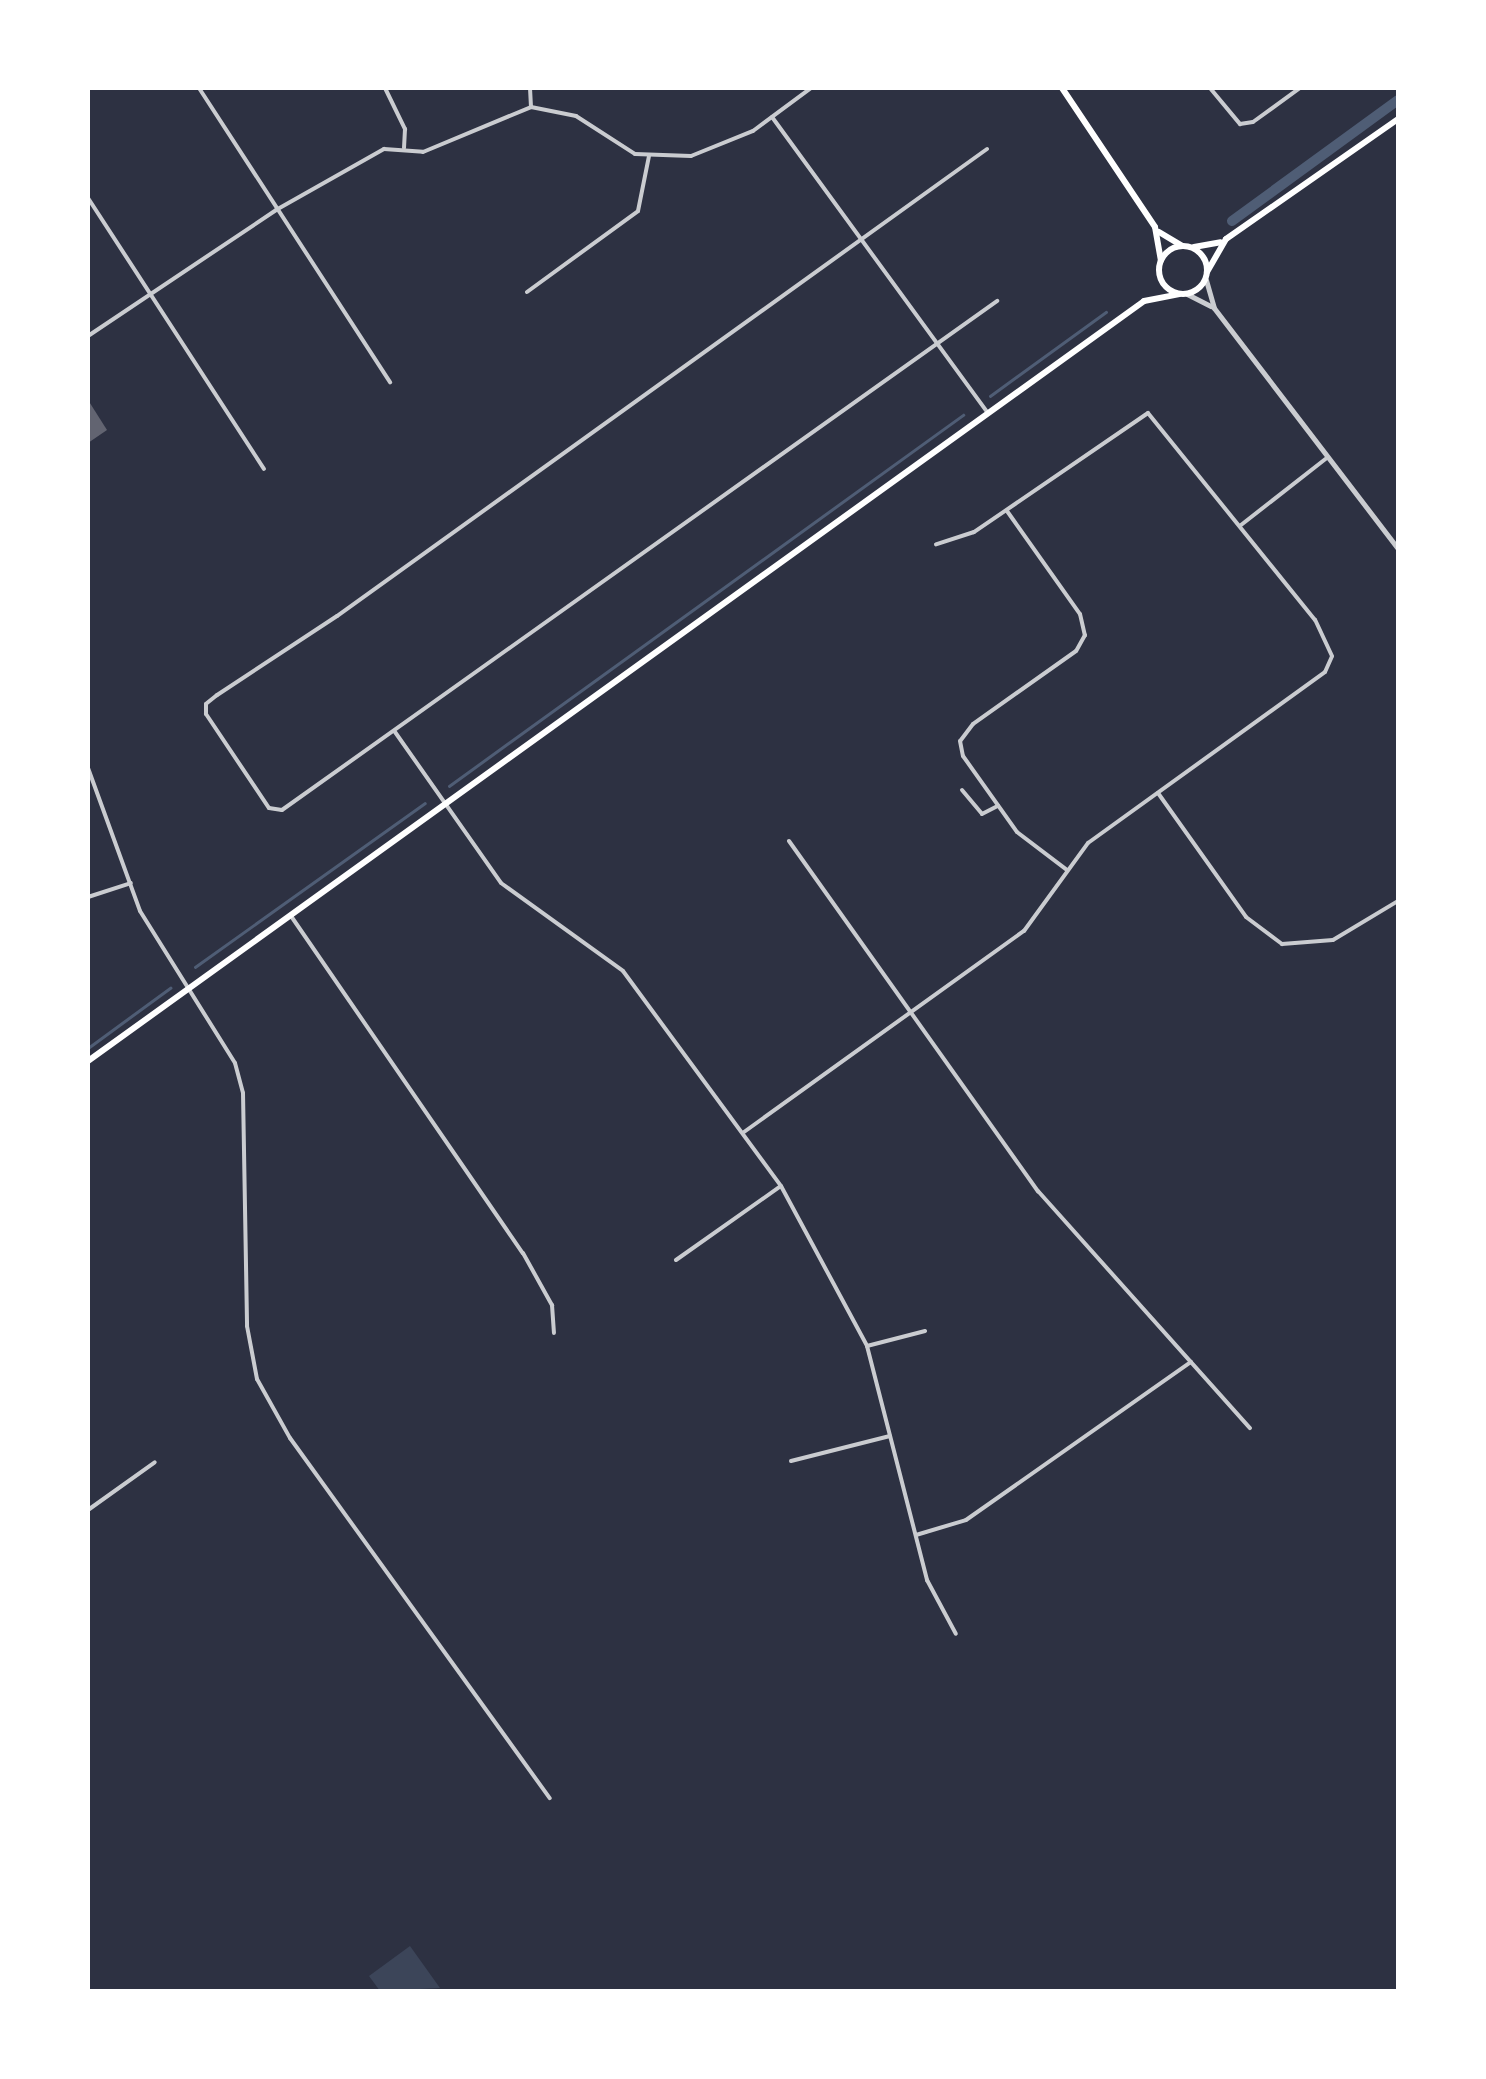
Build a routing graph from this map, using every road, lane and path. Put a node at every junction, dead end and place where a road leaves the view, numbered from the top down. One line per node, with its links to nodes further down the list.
1 (198, 88): 15 (street)
2 (386, 88): 12 (street)
3 (530, 88): 8 (street)
4 (811, 88): 9 (street)
5 (1062, 88): 16 (main road)
6 (1210, 88): 7 (street)
7 (1300, 88)
8 (531, 107): 12 (street); 13 (street)
9 (772, 117): 13 (street); 17 (street)
10 (1398, 119): 18 (main road)
11 (986, 149): 17 (street)
12 (404, 150): 15 (street)
13 (649, 156): 23 (street)
14 (88, 198): 24 (street)
15 (276, 210): 24 (street); 31 (street)
16 (1155, 227): 19 (main road); 20 (main road)
17 (860, 237): 30 (street); 39 (street)
18 (1226, 239): 19 (main road); 22 (main road)
19 (1186, 247): 20 (main road); 22 (main road)
20 (1161, 260): 21 (main road)
21 (1159, 273): 25 (main road); 27 (main road)
22 (1206, 276): 25 (main road); 28 (street)
23 (526, 292)
24 (154, 293): 29 (street); 34 (street)
25 (1184, 294): 27 (main road); 28 (street)
26 (996, 301): 30 (street)
27 (1144, 302): 32 (main road)
28 (1214, 308): 33 (street)
29 (88, 336)
30 (937, 346): 32 (street); 39 (street)
31 (390, 382)
32 (988, 414): 43 (main road)
33 (1328, 457): 36 (street); 38 (street)
34 (264, 469)
35 (1006, 510): 36 (street); 37 (street); 44 (street)
36 (1242, 525): 42 (street)
37 (936, 544)
38 (1398, 549)
39 (395, 732): 43 (street)
40 (88, 768): 47 (street)
41 (962, 790): 44 (street)
42 (1158, 792): 46 (street); 49 (street)
43 (447, 804): 50 (main road); 54 (street)
44 (998, 806): 46 (street)
45 (789, 841): 52 (street)
46 (1067, 870): 52 (street)
47 (131, 883): 48 (street); 51 (street)
48 (88, 897)
49 (1398, 901)
50 (290, 916): 51 (main road); 58 (street)
51 (187, 990): 53 (main road); 68 (street)
52 (911, 1012): 54 (street); 60 (street)
53 (88, 1061)
54 (744, 1132): 55 (street)
55 (781, 1186): 56 (street); 59 (street)
56 (676, 1260)
57 (925, 1331): 59 (street)
58 (554, 1333)
59 (867, 1346): 62 (street)
60 (1192, 1362): 61 (street); 66 (street)
61 (1250, 1428)
62 (890, 1436): 63 (street); 66 (street)
63 (791, 1461)
64 (155, 1462): 65 (street)
65 (88, 1510)
66 (916, 1535): 67 (street)
67 (956, 1634)
68 (550, 1798)

